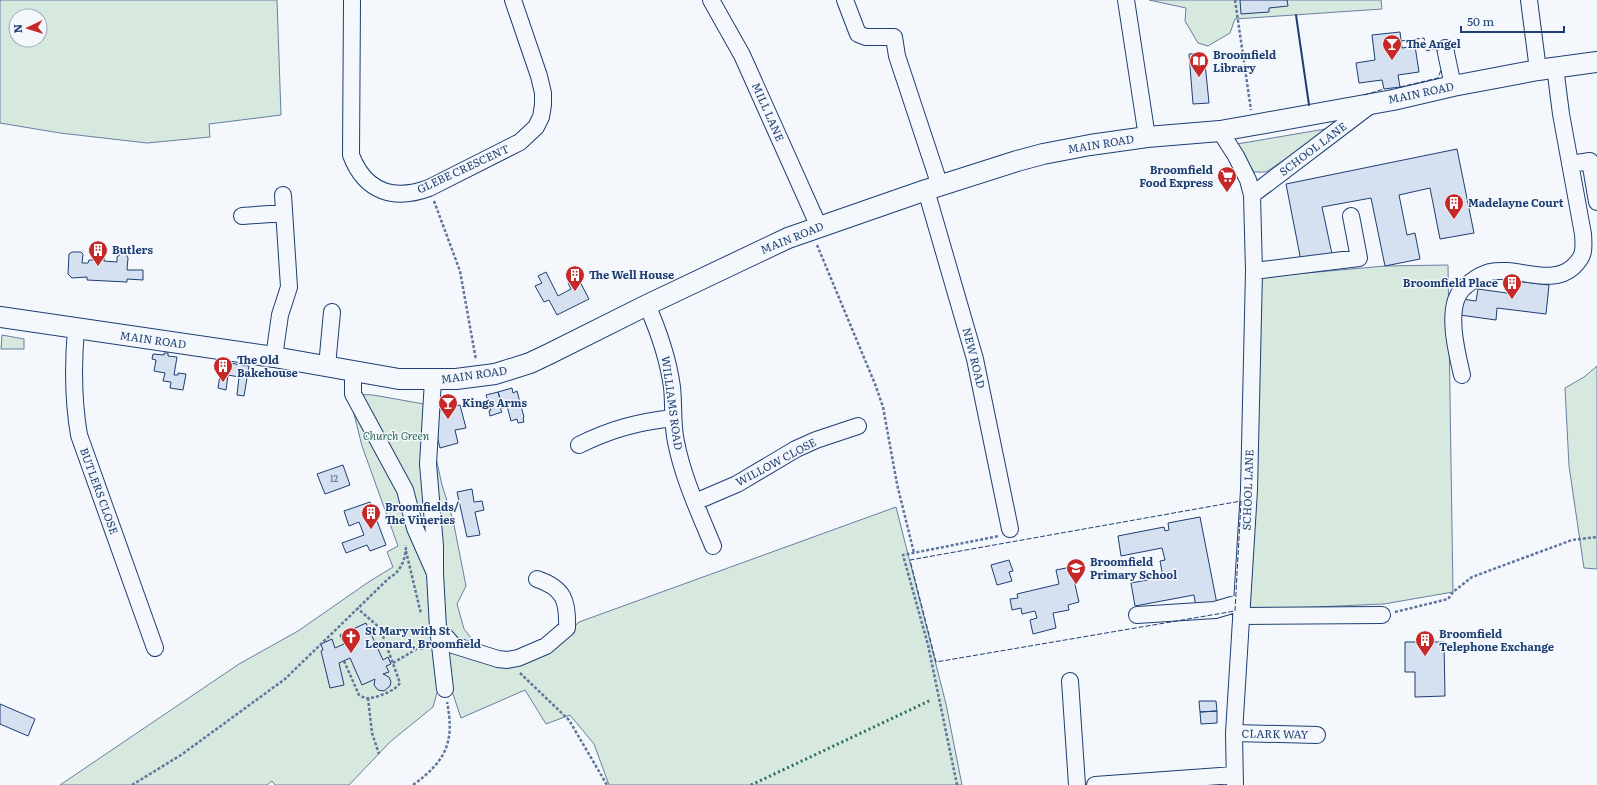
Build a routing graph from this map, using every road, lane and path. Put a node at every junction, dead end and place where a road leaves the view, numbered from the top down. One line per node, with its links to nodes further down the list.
1 (352, 0): 17 (street, GLEBE CRESCENT)
2 (513, 0): 17 (street, GLEBE CRESCENT)
3 (711, 0): 25 (street, MILL LANE)
4 (845, 0): 18 (street, NEW ROAD)
5 (1126, 0): 15 (street)
6 (1235, 0): 13 (path)
7 (1529, 0): 10 (street)
8 (1445, 48): 11 (street)
9 (1597, 62): 10 (main road, MAIN ROAD)
10 (1546, 68): 11 (main road, MAIN ROAD); 16 (street)
11 (1453, 86): 12 (main road, MAIN ROAD)
12 (1373, 104): 13 (main road, MAIN ROAD); 20 (street, SCHOOL LANE)
13 (1254, 126): 14 (main road, MAIN ROAD)
14 (1220, 130): 15 (main road, MAIN ROAD); 20 (street, SCHOOL LANE)
15 (1147, 137): 18 (main road, MAIN ROAD)
16 (1570, 164): 21 (street); 34 (street)
17 (429, 188): 35 (path)
18 (933, 188): 25 (main road, MAIN ROAD); 43 (street, NEW ROAD)
19 (282, 194): 22 (street)
20 (1252, 195): 26 (street, SCHOOL LANE)
21 (1597, 202)
22 (284, 213): 23 (street); 31 (street)
23 (242, 216)
24 (1351, 216): 26 (street)
25 (817, 233): 27 (main road, MAIN ROAD); 48 (path)
26 (1254, 271): 52 (street, SCHOOL LANE)
27 (647, 305): 35 (main road, MAIN ROAD); 37 (street, WILLIAMS ROAD)
28 (332, 312): 32 (street)
29 (0, 316): 30 (main road, MAIN ROAD)
30 (76, 329): 31 (main road, MAIN ROAD); 57 (street, BUTLERS CLOSE)
31 (274, 357): 32 (main road, MAIN ROAD)
32 (327, 366): 33 (main road, MAIN ROAD)
33 (353, 372): 36 (main road, MAIN ROAD); 41 (street)
34 (1462, 375)
35 (479, 376): 36 (main road, MAIN ROAD)
36 (433, 380): 40 (street)
37 (673, 418): 39 (street); 42 (street, WILLIAMS ROAD)
38 (858, 426): 42 (street, WILLOW CLOSE)
39 (579, 445)
40 (428, 447): 41 (street); 49 (street)
41 (405, 490): 49 (street)
42 (695, 502): 46 (street, WILLIAMS ROAD)
43 (1010, 529): 48 (path)
44 (1597, 536): 54 (path)
45 (406, 539): 47 (path)
46 (713, 546)
47 (406, 550): 51 (path); 55 (path)
48 (914, 553): 71 (path)
49 (435, 574): 56 (street)
50 (538, 579): 58 (street)
51 (357, 608): 60 (path); 68 (path)
52 (1242, 609): 53 (street); 54 (street); 64 (street, SCHOOL LANE)
53 (1137, 615)
54 (1382, 615)
55 (423, 620)
56 (439, 631): 58 (street); 60 (path); 62 (street)
57 (155, 648)
58 (507, 660): 70 (path)
59 (344, 661): 63 (path)
60 (393, 663): 63 (path)
61 (1070, 681): 72 (street)
62 (445, 690): 69 (path)
63 (368, 698): 66 (path)
64 (1234, 734): 65 (street, CLARK WAY); 67 (street, SCHOOL LANE)
65 (1317, 735)
66 (379, 754)
67 (1234, 780): 73 (street)
68 (132, 785)
69 (413, 785)
70 (607, 785)
71 (957, 785)
72 (1077, 785)
73 (1095, 785)

